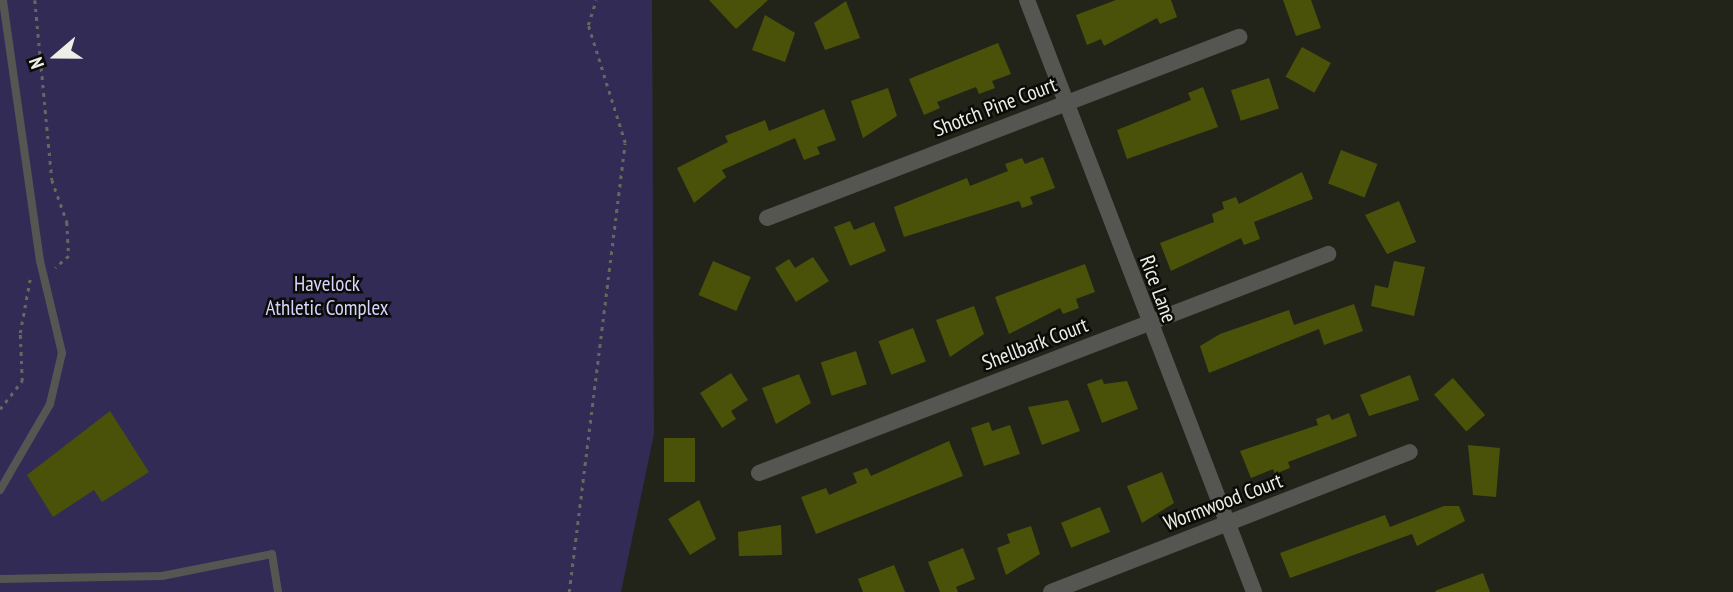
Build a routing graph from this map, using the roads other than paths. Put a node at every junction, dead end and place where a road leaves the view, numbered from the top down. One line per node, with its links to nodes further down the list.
1 (3, 0): 10 (lane)
2 (1027, 0): 4 (street, Rice Lane)
3 (1239, 37): 4 (street, Shotch Pine Court)
4 (1066, 102): 5 (street, Shotch Pine Court); 7 (street, Rice Lane)
5 (767, 218)
6 (1328, 254): 7 (street, Shellbark Court)
7 (1148, 323): 9 (street, Shellbark Court); 11 (street, Rice Lane)
8 (1410, 452): 11 (street, Wormwood Court)
9 (759, 473)
10 (0, 490)
11 (1226, 523): 14 (street, Wormwood Court); 15 (street, Rice Lane)
12 (0, 579): 13 (lane)
13 (278, 592)
14 (1051, 592)
15 (1254, 592)

